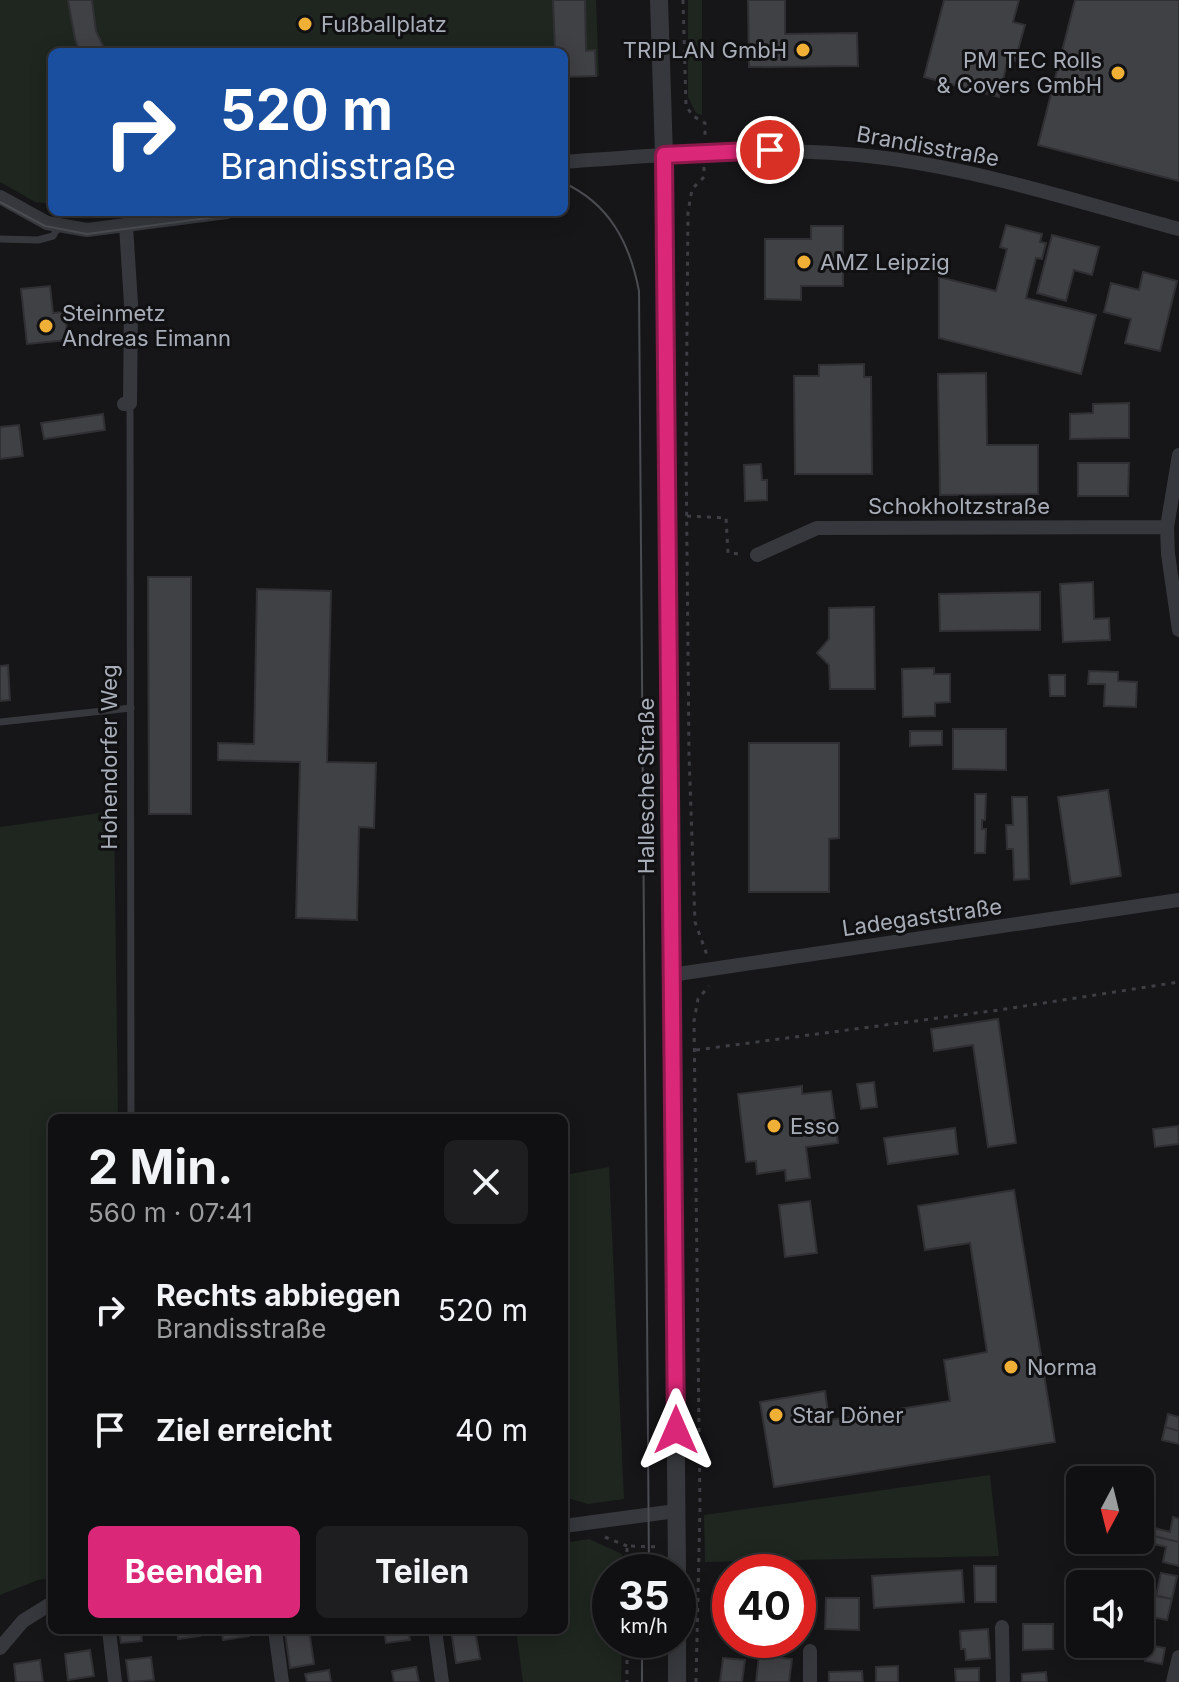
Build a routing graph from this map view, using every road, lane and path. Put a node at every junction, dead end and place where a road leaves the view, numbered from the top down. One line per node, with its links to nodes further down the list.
1 (659, 0): 4 (street, Hallesche Straße)
2 (683, 0): 3 (path)
3 (705, 151): 4 (street, Brandisstraße); 10 (street, Brandisstraße); 14 (path)
4 (664, 155): 5 (street); 22 (street, Hallesche Straße)
5 (568, 162)
6 (0, 197): 8 (street)
7 (198, 216): 9 (street)
8 (59, 226): 9 (street); 11 (lane)
9 (126, 226): 12 (street)
10 (1179, 229)
11 (0, 239)
12 (127, 403): 18 (lane, Hohendorfer Weg)
13 (1179, 455): 15 (street)
14 (687, 516): 16 (path); 21 (path)
15 (1167, 527): 16 (street, Schokholtzstraße); 17 (street)
16 (757, 555)
17 (1179, 630)
18 (131, 708): 19 (lane); 25 (lane, Hohendorfer Weg)
19 (0, 722)
20 (1179, 900): 21 (street, Ladegaststraße)
21 (709, 968): 22 (street, Ladegaststraße); 24 (path)
22 (671, 975): 26 (street, Hallesche Straße)
23 (1179, 982): 24 (path)
24 (696, 1050): 29 (path)
25 (131, 1114)
26 (676, 1511): 27 (street); 28 (street, Hallesche Straße)
27 (568, 1525)
28 (677, 1545): 29 (path); 30 (path); 31 (street, Hallesche Straße)
29 (699, 1545): 47 (path)
30 (627, 1554)
31 (677, 1554)
32 (48, 1605): 37 (street)
33 (1002, 1627): 49 (street)
34 (109, 1634): 42 (street)
35 (276, 1634): 43 (street)
36 (436, 1634): 44 (street)
37 (0, 1648)
38 (1179, 1657): 50 (street)
39 (627, 1658): 45 (path)
40 (677, 1658): 46 (street)
41 (810, 1658): 48 (street)
42 (115, 1682)
43 (282, 1682)
44 (442, 1682)
45 (627, 1682)
46 (677, 1682)
47 (696, 1682)
48 (810, 1682)
49 (1003, 1682)
50 (1173, 1682)

